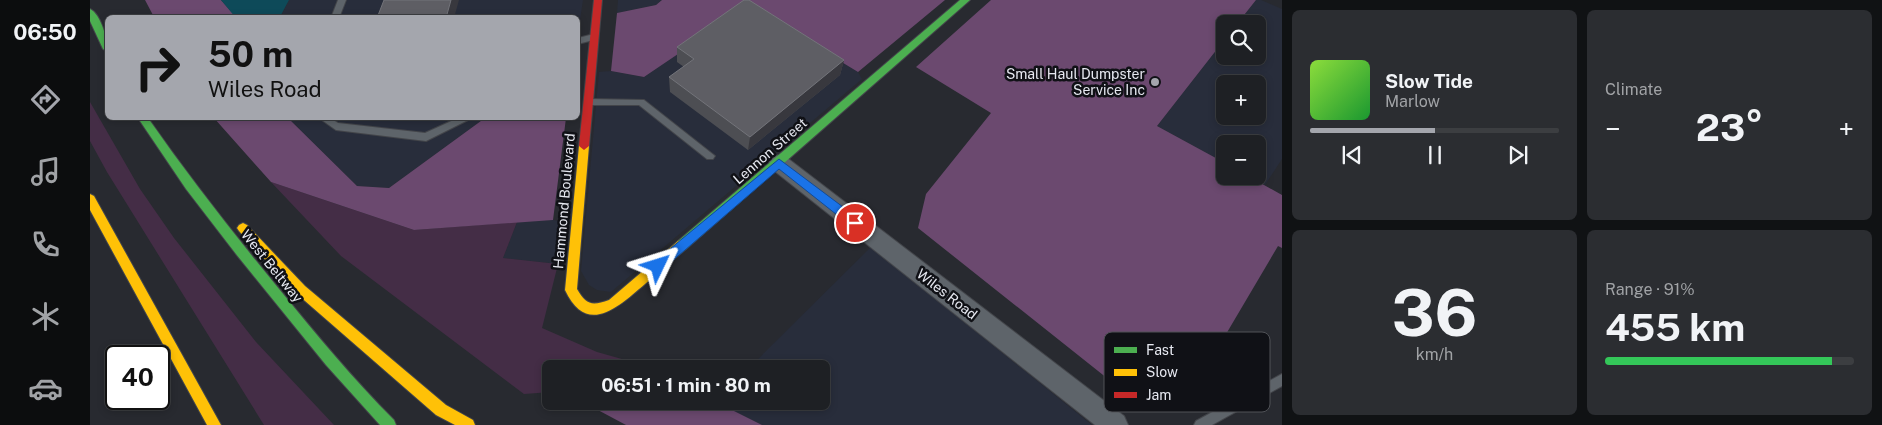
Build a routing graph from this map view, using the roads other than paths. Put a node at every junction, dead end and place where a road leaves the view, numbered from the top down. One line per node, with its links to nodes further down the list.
1 (342, 0): 5 (lane)
2 (598, 0): 6 (main road, Hammond Boulevard)
3 (966, 0): 14 (main road, Lennon Street)
4 (90, 12): 8 (main road)
5 (336, 15)
6 (594, 37): 7 (lane); 9 (main road, Hammond Boulevard)
7 (580, 40)
8 (105, 43)
9 (588, 102): 13 (lane); 17 (main road, Hammond Boulevard)
10 (144, 120): 16 (main road, West Beltway)
11 (327, 120): 12 (lane)
12 (461, 120)
13 (710, 156)
14 (779, 163): 17 (main road, Lennon Street); 24 (street, Wiles Road)
15 (90, 199): 21 (main road)
16 (205, 208): 22 (main road, West Beltway); 23 (main road)
17 (586, 310)
18 (1282, 380): 19 (lane)
19 (1270, 387)
20 (1224, 412): 25 (lane)
21 (214, 425)
22 (389, 425)
23 (468, 425)
24 (1115, 425)
25 (1200, 425)

